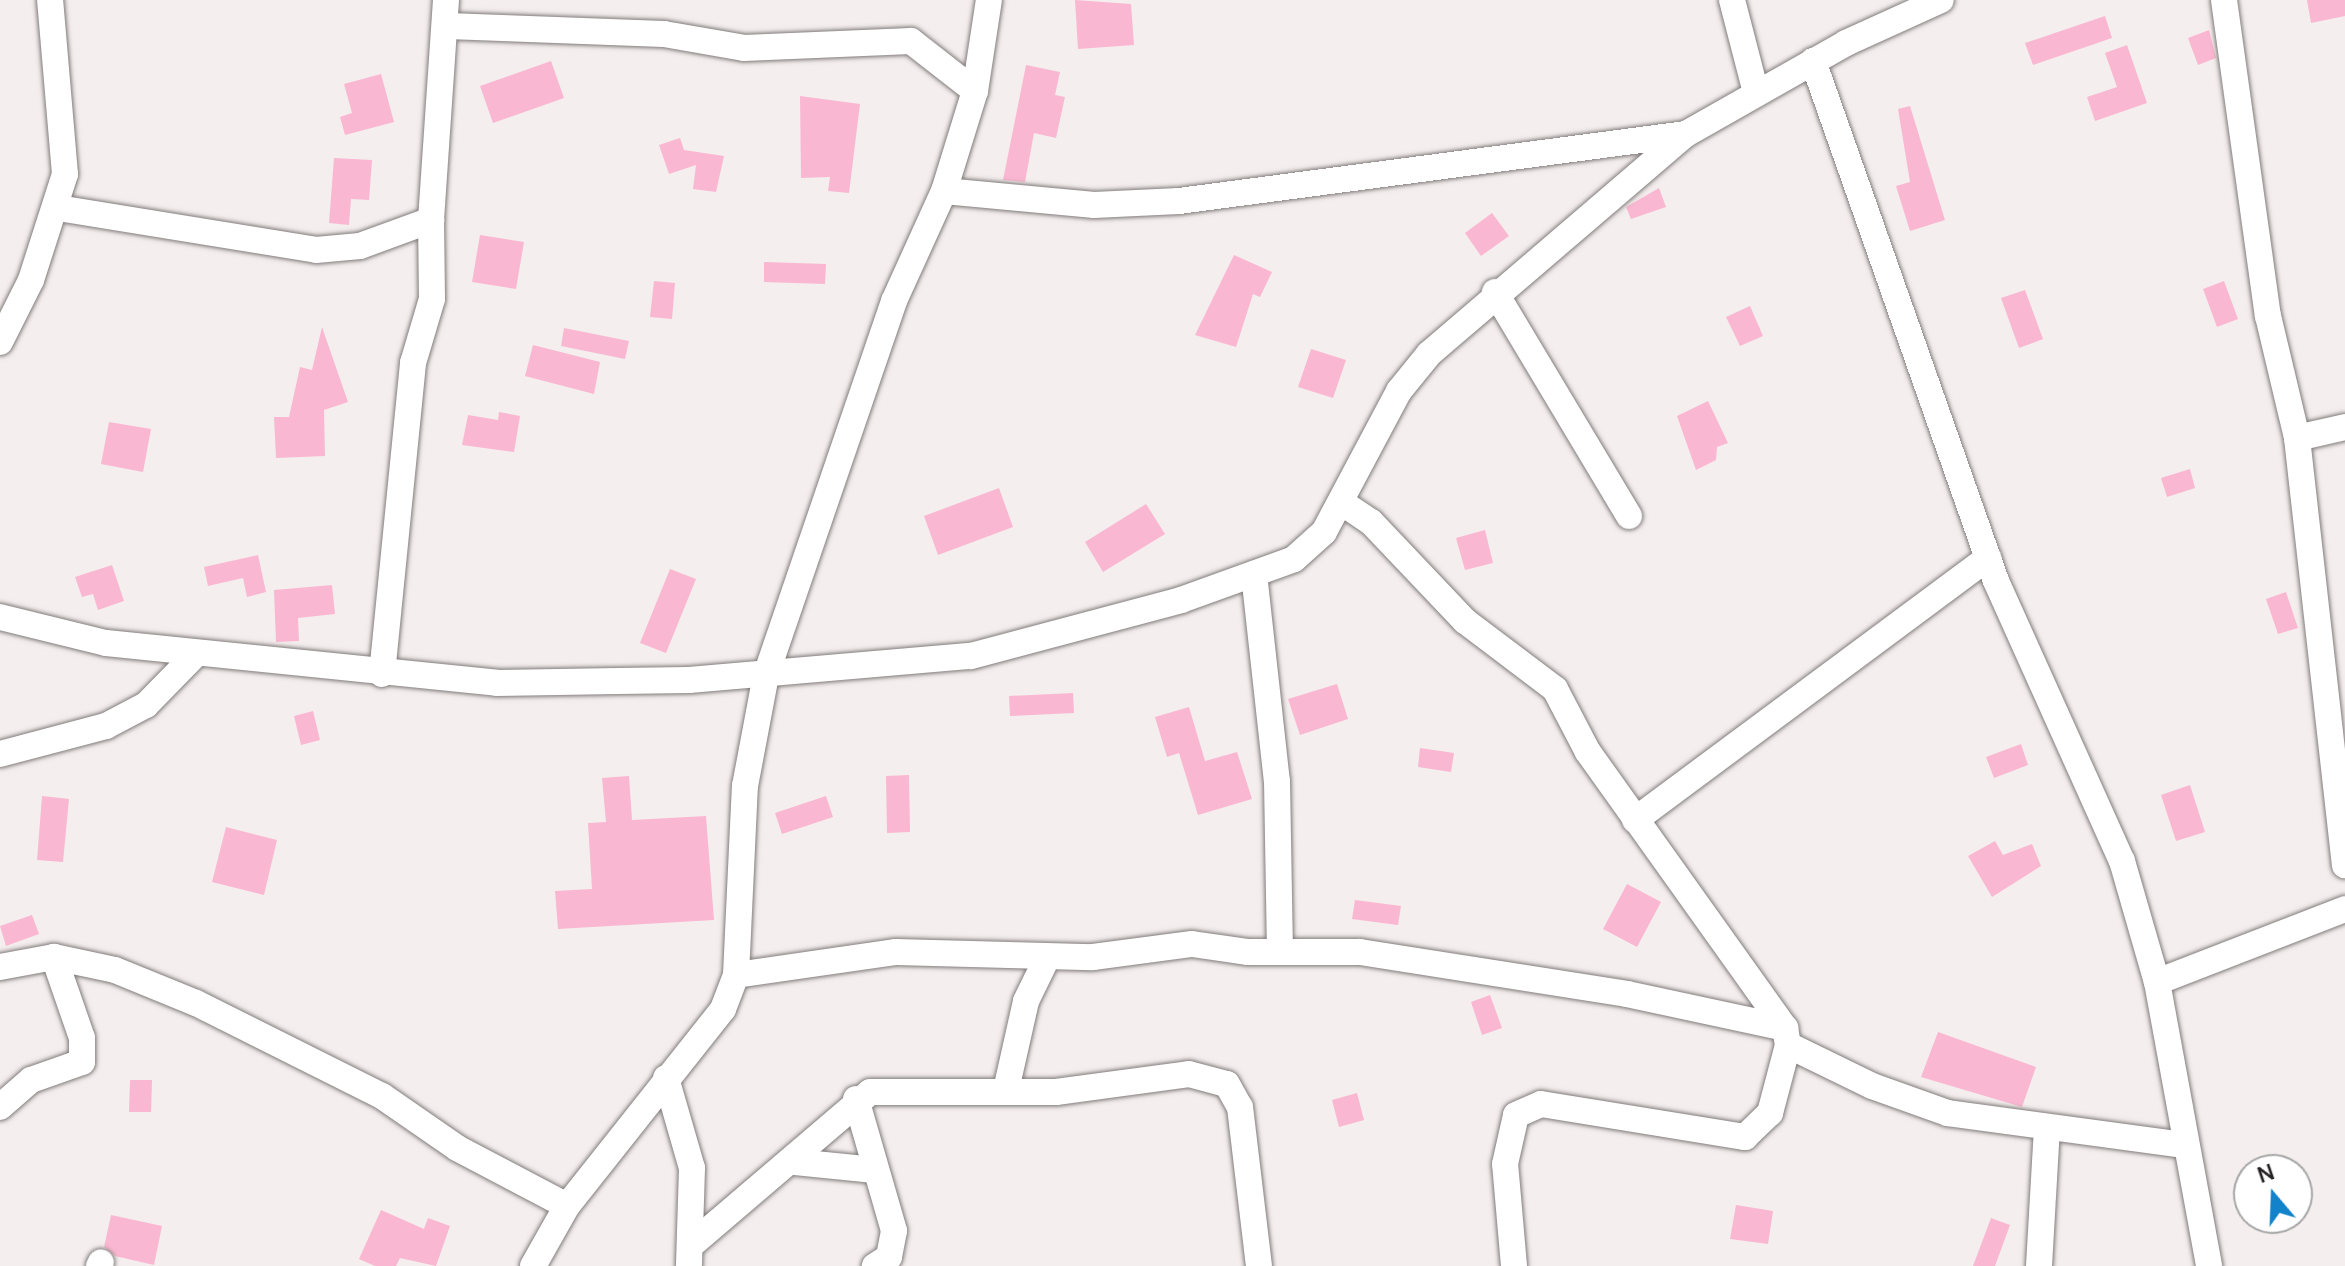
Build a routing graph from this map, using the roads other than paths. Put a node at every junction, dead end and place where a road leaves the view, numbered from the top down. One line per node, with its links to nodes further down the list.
1 (50, 0): 12 (street)
2 (989, 0): 8 (street)
3 (1732, 0): 9 (street)
4 (1941, 0): 7 (street)
5 (2224, 0): 17 (street)
6 (447, 13): 8 (street); 13 (street)
7 (1813, 61): 9 (street); 20 (street)
8 (975, 91): 11 (street)
9 (1756, 93): 10 (street)
10 (1686, 134): 11 (street); 14 (street)
11 (944, 191): 25 (street)
12 (58, 208): 13 (street); 15 (street)
13 (431, 220): 24 (street)
14 (1495, 292): 18 (street); 19 (street)
15 (2, 333)
16 (2345, 427): 17 (street)
17 (2297, 438): 28 (street)
18 (1344, 504): 21 (street); 27 (street)
19 (1629, 516)
20 (1988, 558): 27 (street); 35 (street)
21 (1254, 574): 25 (street); 30 (street)
22 (0, 617): 23 (street)
23 (196, 654): 24 (street); 26 (street)
24 (382, 674): 25 (street)
25 (766, 675): 34 (street)
26 (0, 754)
27 (1635, 820): 36 (street)
28 (2345, 865)
29 (2345, 909): 35 (street)
30 (1280, 952): 32 (street); 36 (street)
31 (54, 957): 33 (street); 40 (street); 45 (street)
32 (1047, 958): 34 (street); 38 (street)
33 (0, 967)
34 (736, 975): 37 (street)
35 (2157, 982): 42 (street)
36 (1787, 1037): 41 (street); 50 (street)
37 (666, 1078): 45 (street); 46 (street)
38 (1006, 1090): 39 (street); 49 (street)
39 (856, 1099): 43 (street); 44 (street)
40 (0, 1107)
41 (2047, 1129): 42 (street); 51 (street)
42 (2185, 1145): 52 (street)
43 (795, 1162): 44 (street); 46 (street)
44 (875, 1170): 48 (street)
45 (567, 1206): 47 (street)
46 (690, 1256)
47 (533, 1266)
48 (875, 1266)
49 (1259, 1266)
50 (1514, 1266)
51 (2039, 1266)
52 (2209, 1266)

